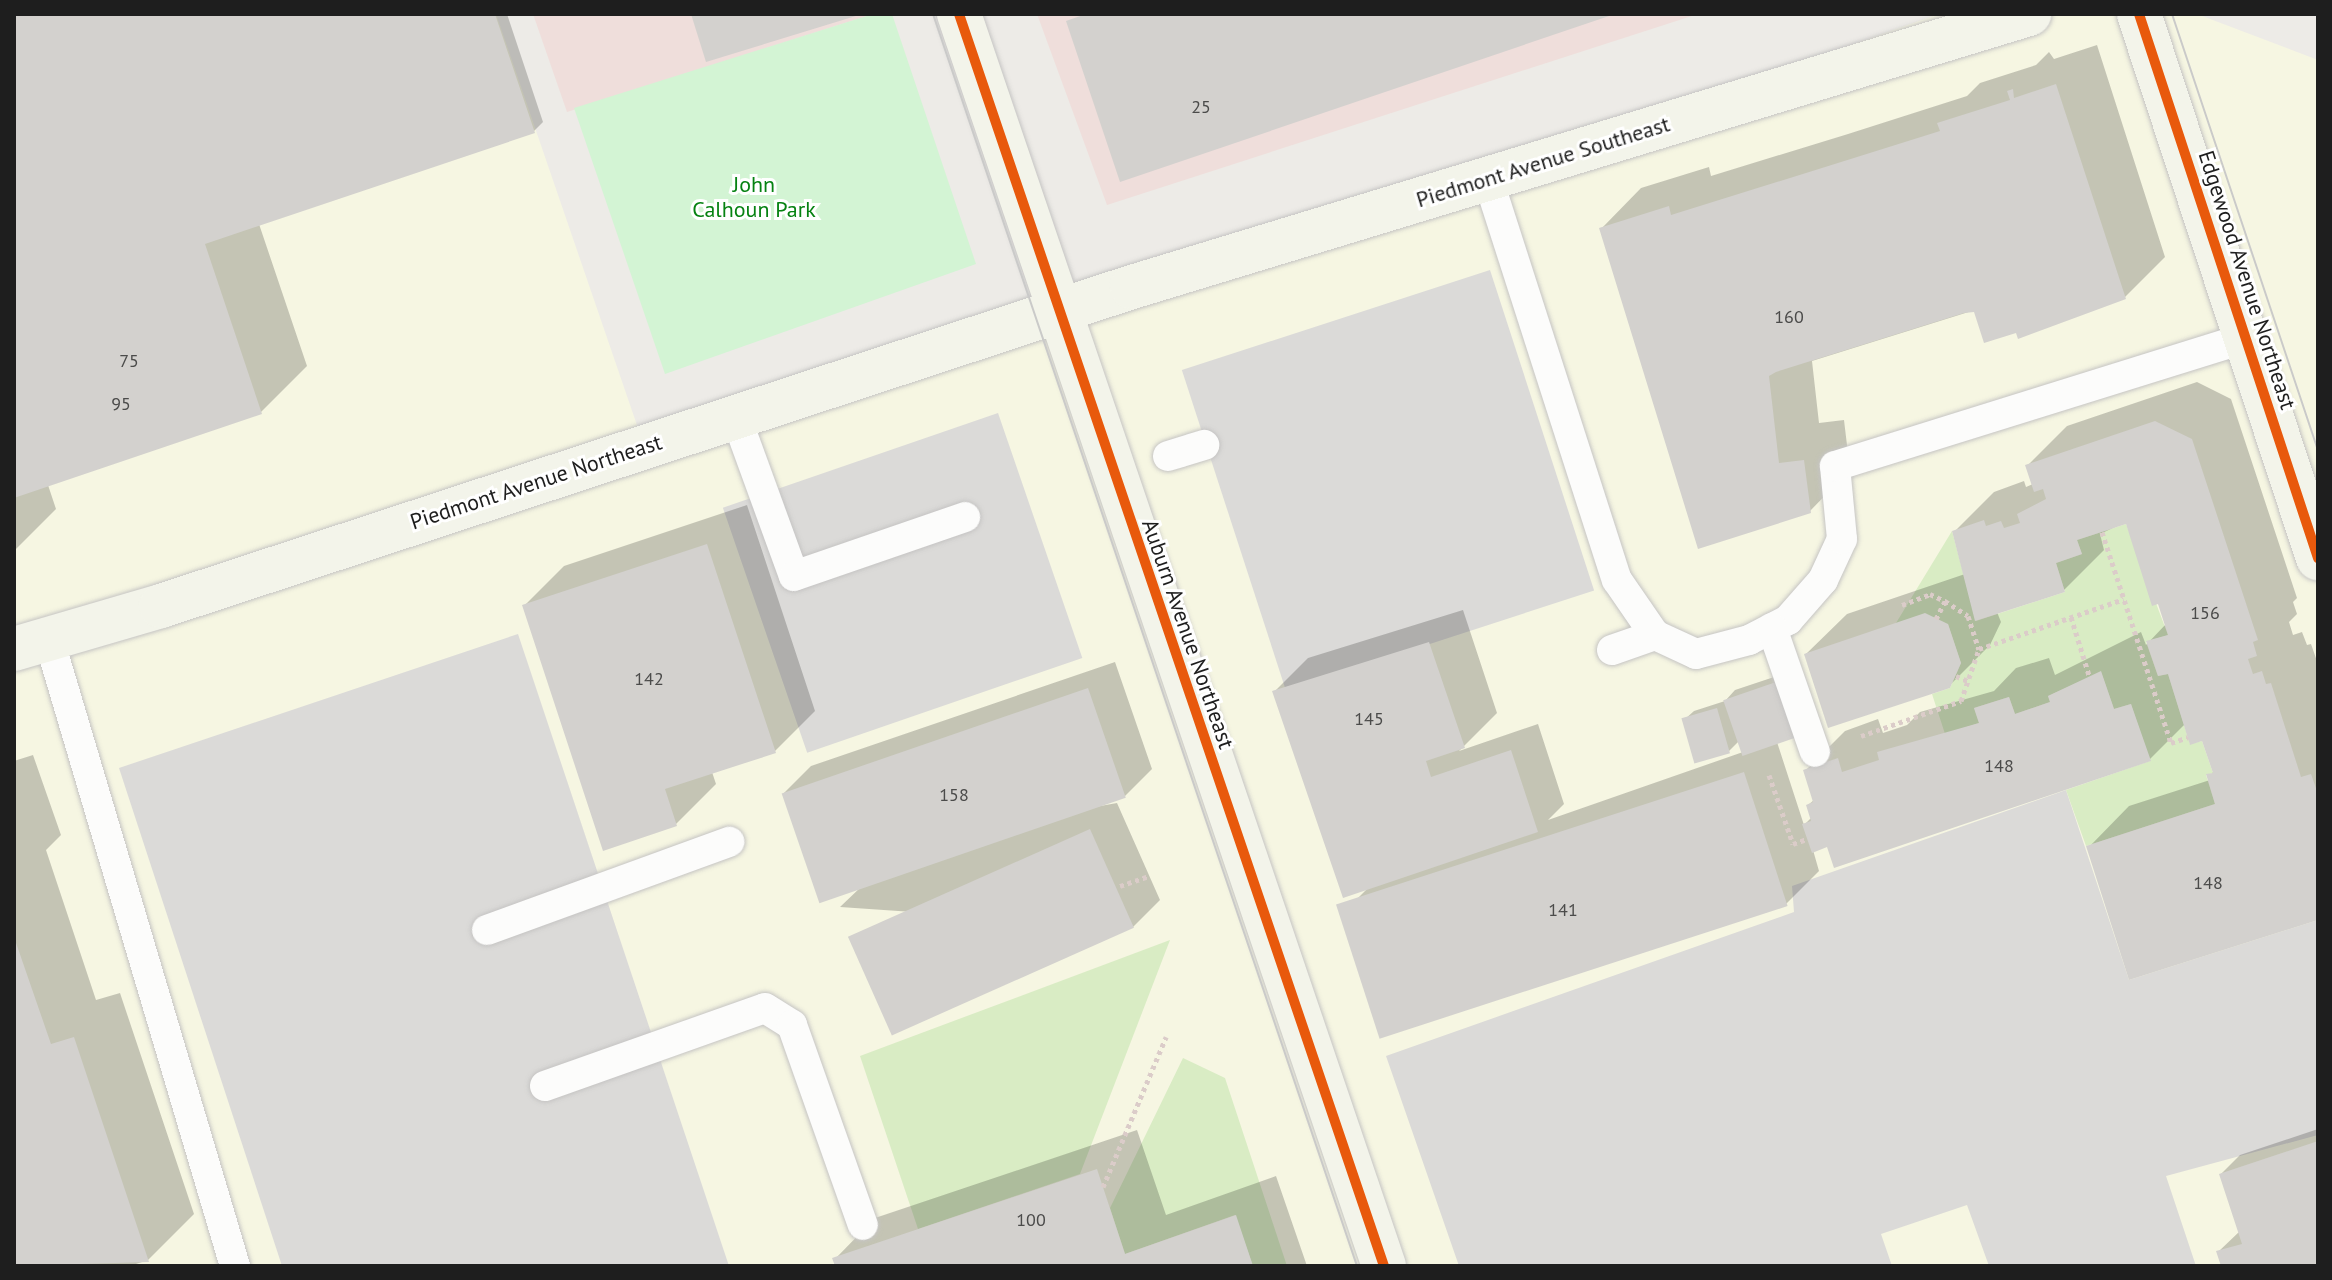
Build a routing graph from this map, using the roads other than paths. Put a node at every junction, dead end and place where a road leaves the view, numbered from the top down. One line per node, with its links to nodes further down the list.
1 (959, 14): 6 (main road, Auburn Avenue Northeast)
2 (2029, 14): 4 (main road, Piedmont Avenue Southeast)
3 (2139, 14): 7 (main road, Edgewood Avenue Northeast)
4 (1960, 24): 5 (main road, Piedmont Avenue Southeast)
5 (1488, 179): 6 (main road, Piedmont Avenue Southeast); 14 (lane)
6 (1057, 312): 8 (main road, Piedmont Avenue Northeast); 23 (main road, Auburn Avenue Northeast)
7 (2245, 338): 12 (main road, Edgewood Avenue Northeast); 13 (lane)
8 (736, 417): 11 (lane); 15 (main road, Piedmont Avenue Northeast)
9 (1204, 445): 10 (lane)
10 (1168, 456)
11 (965, 517)
12 (2318, 558)
13 (1772, 628): 14 (lane); 17 (lane)
14 (1655, 635): 16 (lane)
15 (31, 642): 22 (lane)
16 (1612, 650)
17 (1815, 752)
18 (729, 842): 19 (lane)
19 (487, 930)
20 (545, 1086): 21 (lane)
21 (863, 1225)
22 (235, 1266)
23 (1384, 1266)

